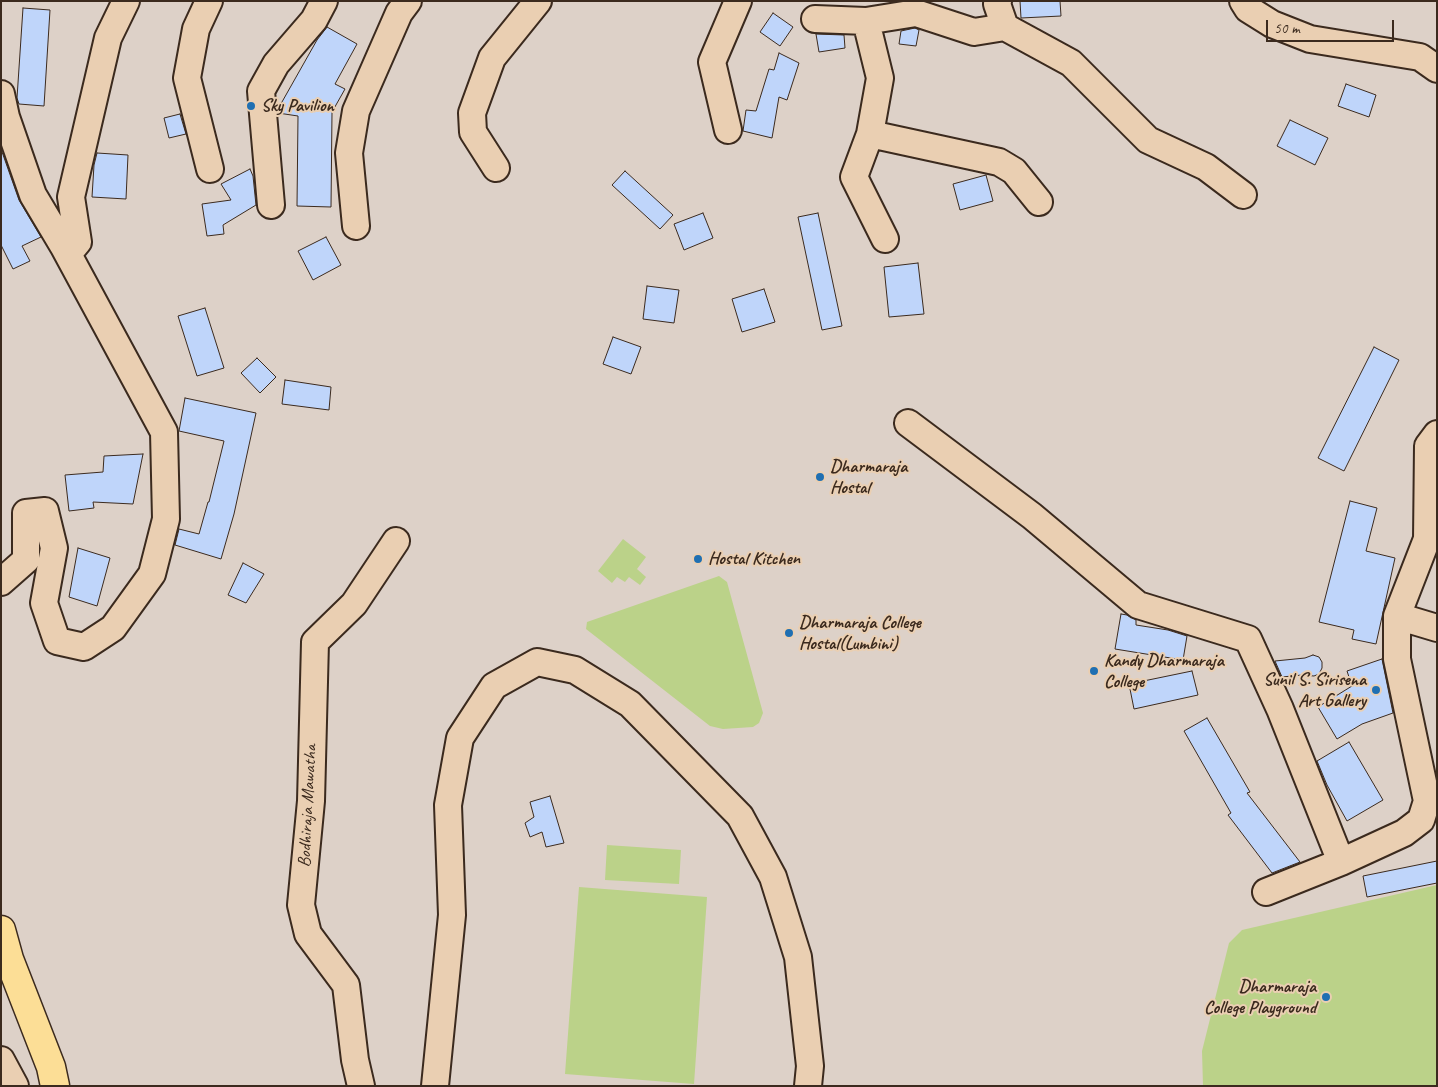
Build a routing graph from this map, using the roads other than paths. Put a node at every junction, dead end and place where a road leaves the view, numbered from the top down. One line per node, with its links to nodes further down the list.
1 (126, 1): 23 (street)
2 (209, 1): 17 (street)
3 (324, 1): 20 (street)
4 (408, 1): 21 (street)
5 (538, 1): 16 (street)
6 (738, 1): 14 (street)
7 (998, 1): 11 (street)
8 (1243, 1): 12 (street)
9 (815, 19): 10 (street)
10 (866, 21): 11 (street); 15 (street)
11 (1005, 27): 18 (street)
12 (1437, 69)
13 (1, 94): 23 (street)
14 (728, 130)
15 (870, 134): 19 (street); 22 (street)
16 (496, 168)
17 (210, 169)
18 (1243, 195)
19 (1039, 202)
20 (271, 205)
21 (356, 226)
22 (885, 239)
23 (64, 248): 27 (street)
24 (908, 423): 30 (street)
25 (1437, 434): 28 (street)
26 (396, 541): 36 (street, Bodhiraja Mawatha)
27 (1, 582)
28 (1397, 616): 29 (street); 30 (street)
29 (1437, 628)
30 (1341, 862): 31 (street)
31 (1266, 892)
32 (1, 930): 35 (highway)
33 (1, 1060): 34 (street)
34 (15, 1086)
35 (54, 1086)
36 (361, 1086)
37 (435, 1086): 38 (street)
38 (808, 1086)

